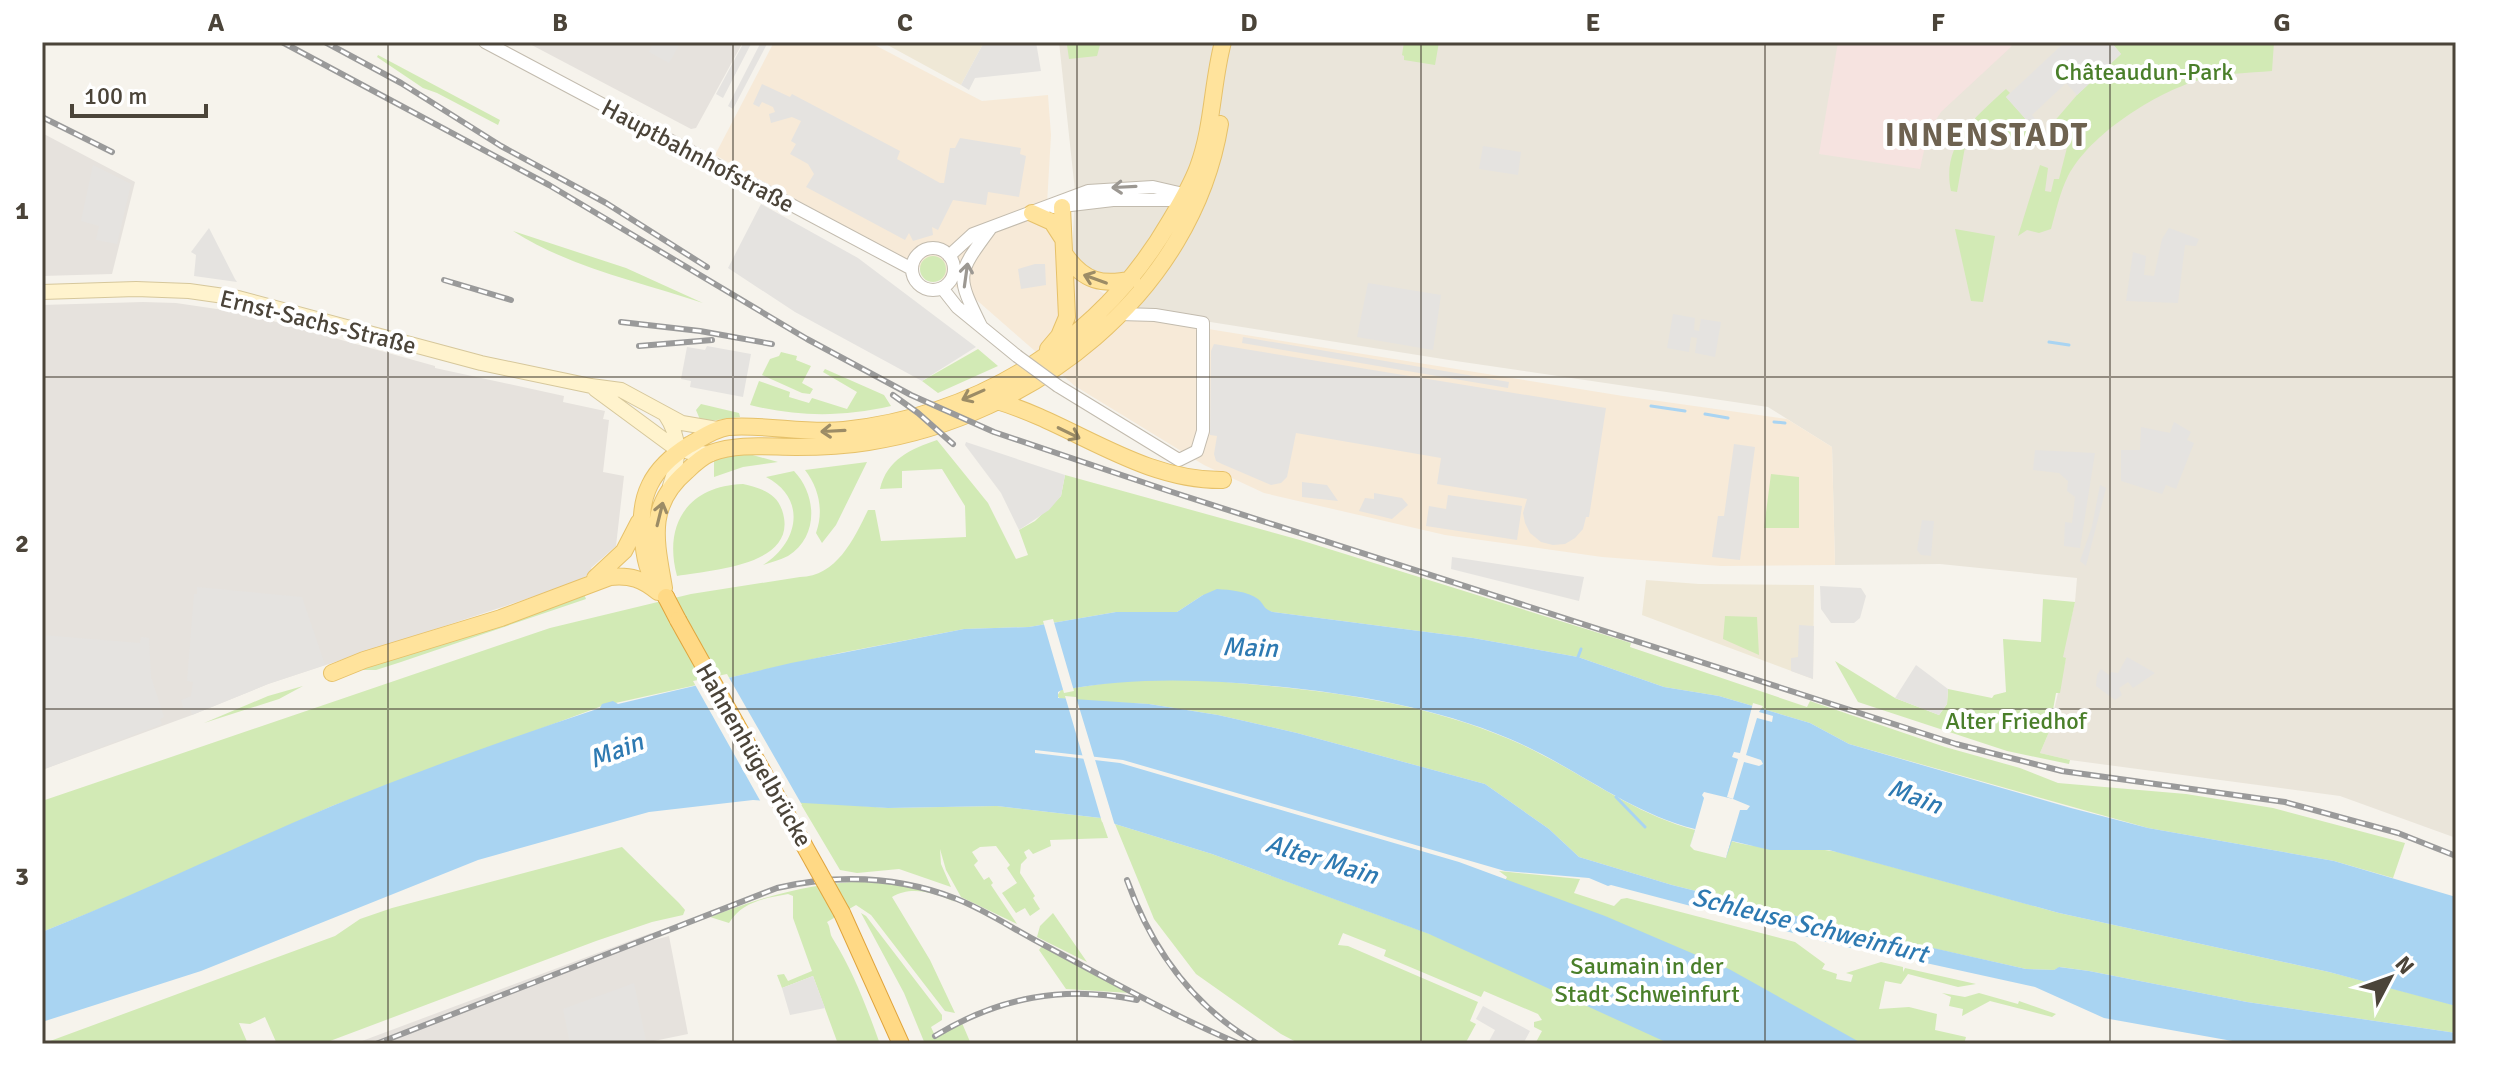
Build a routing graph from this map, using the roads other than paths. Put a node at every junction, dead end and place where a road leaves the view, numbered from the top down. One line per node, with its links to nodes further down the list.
1 (485, 42): 11 (street, Hauptbahnhofstraße)
2 (1223, 42): 4 (main road)
3 (1231, 42): 4 (main road)
4 (1192, 196): 5 (street); 6 (street, one-way to 6); 7 (main road); 12 (main road)
5 (1148, 199): 6 (street); 7 (street)
6 (1047, 209): 8 (street); 9 (main road); 9 (main road)
7 (1168, 225): 12 (main road)
8 (992, 227): 10 (street); 17 (street, one-way to 8)
9 (1065, 248): 12 (main road, one-way to 9); 18 (main road)
10 (949, 256): 11 (street); 13 (street)
11 (912, 269): 13 (street, Hauptbahnhofstraße)
12 (1136, 284): 15 (main road, Ernst-Sachs-Straße); 16 (street); 18 (main road)
13 (942, 288): 17 (street)
14 (42, 292): 19 (main road, Ernst-Sachs-Straße)
15 (1120, 314): 16 (street); 20 (main road, Ernst-Sachs-Straße)
16 (1155, 315): 17 (street, bridge)
17 (981, 326)
18 (1033, 364): 22 (main road, Ernst-Sachs-Straße, one-way to 22)
19 (591, 386): 21 (main road, Ernst-Sachs-Straße); 23 (main road, Ernst-Sachs-Straße)
20 (997, 401): 25 (main road, Ernst-Sachs-Straße); 27 (main road, one-way to 27)
21 (665, 414): 22 (main road, Ernst-Sachs-Straße); 24 (main road)
22 (717, 429): 24 (main road, Hahnenhügelbrücke)
23 (651, 433): 24 (main road, Ernst-Sachs-Straße); 26 (main road)
24 (680, 450): 25 (main road, Ernst-Sachs-Straße); 26 (main road, Hahnenhügelbrücke); 28 (main road)
25 (711, 454): 28 (main road)
26 (659, 468): 29 (main road, Hahnenhügelbrücke)
27 (1223, 480)
28 (670, 486): 30 (main road, Hahnenhügelbrücke, one-way to 28)
29 (641, 517): 30 (main road, Hahnenhügelbrücke); 31 (main road)
30 (650, 544): 32 (main road, Hahnenhügelbrücke)
31 (587, 584): 32 (main road); 33 (main road)
32 (666, 597): 34 (highway, Hahnenhügelbrücke, bridge)
33 (332, 673)
34 (901, 1044)

